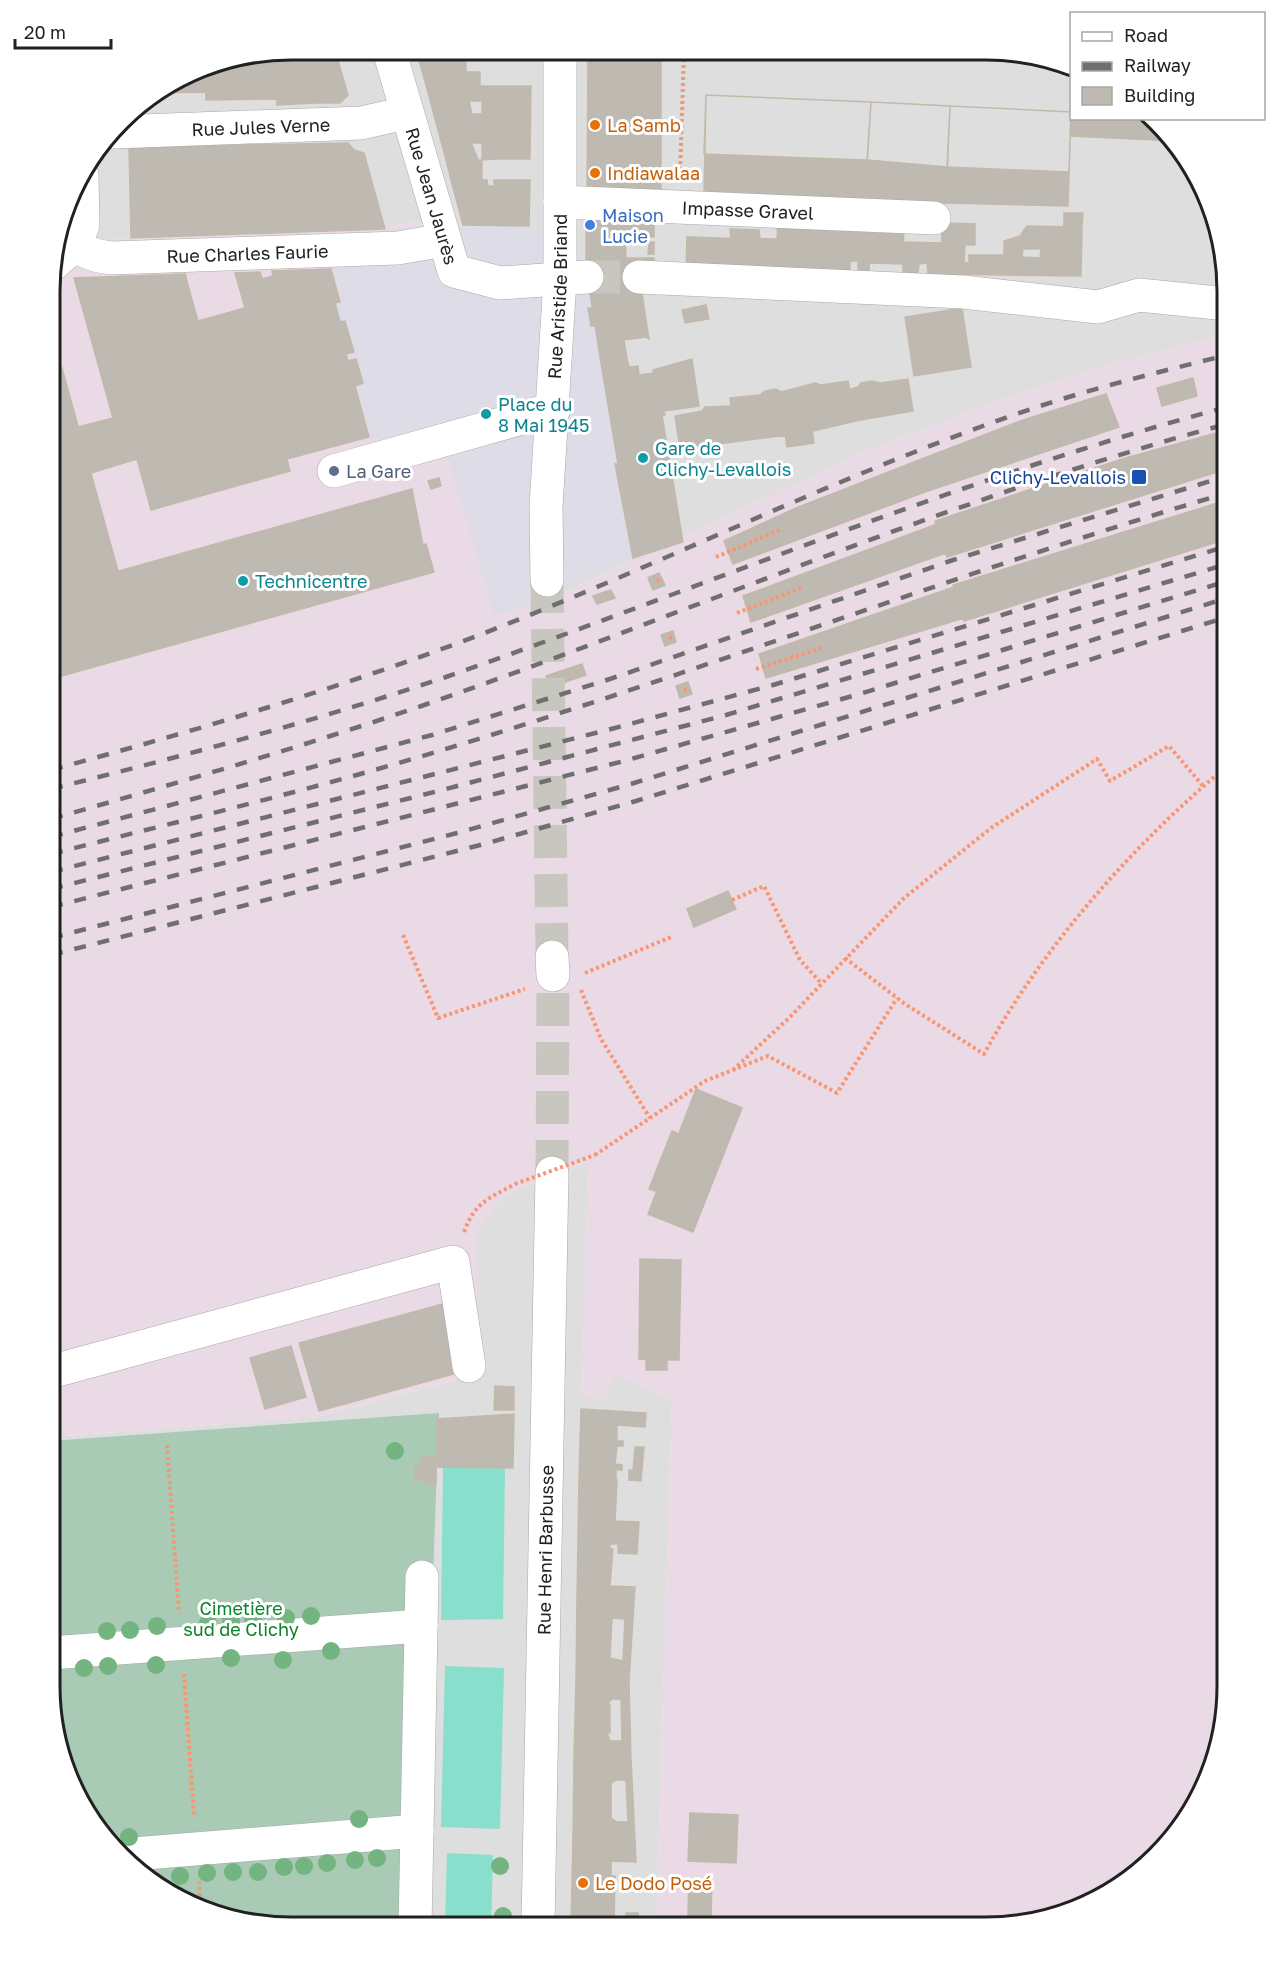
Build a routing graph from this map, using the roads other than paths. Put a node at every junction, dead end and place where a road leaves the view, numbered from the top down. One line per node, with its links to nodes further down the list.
1 (392, 60): 3 (street, Rue Jean Jaurès)
2 (560, 60): 6 (street, Rue Aristide Briand)
3 (406, 113): 4 (street, Rue Jules Verne); 8 (street, Rue Jean Jaurès)
4 (124, 132)
5 (82, 193): 9 (street)
6 (560, 202): 7 (street, Impasse Gravel); 12 (street, Rue Aristide Briand)
7 (934, 218)
8 (444, 240): 10 (street, Rue Charles Faurie); 12 (street, Rue Jean Jaurès)
9 (64, 244)
10 (64, 246)
11 (639, 277): 13 (street)
12 (574, 278): 14 (street, Rue Aristide Briand)
13 (1217, 303)
14 (554, 409): 15 (street); 16 (street, Rue Aristide Briand)
15 (334, 471)
16 (547, 580)
17 (552, 1173): 26 (street, Rue Henri Barbusse)
18 (469, 1366): 19 (street)
19 (60, 1369)
20 (422, 1576): 21 (street)
21 (421, 1626): 22 (street); 23 (street)
22 (60, 1652)
23 (417, 1832): 24 (street); 25 (street)
24 (133, 1854)
25 (415, 1917)
26 (538, 1917)

